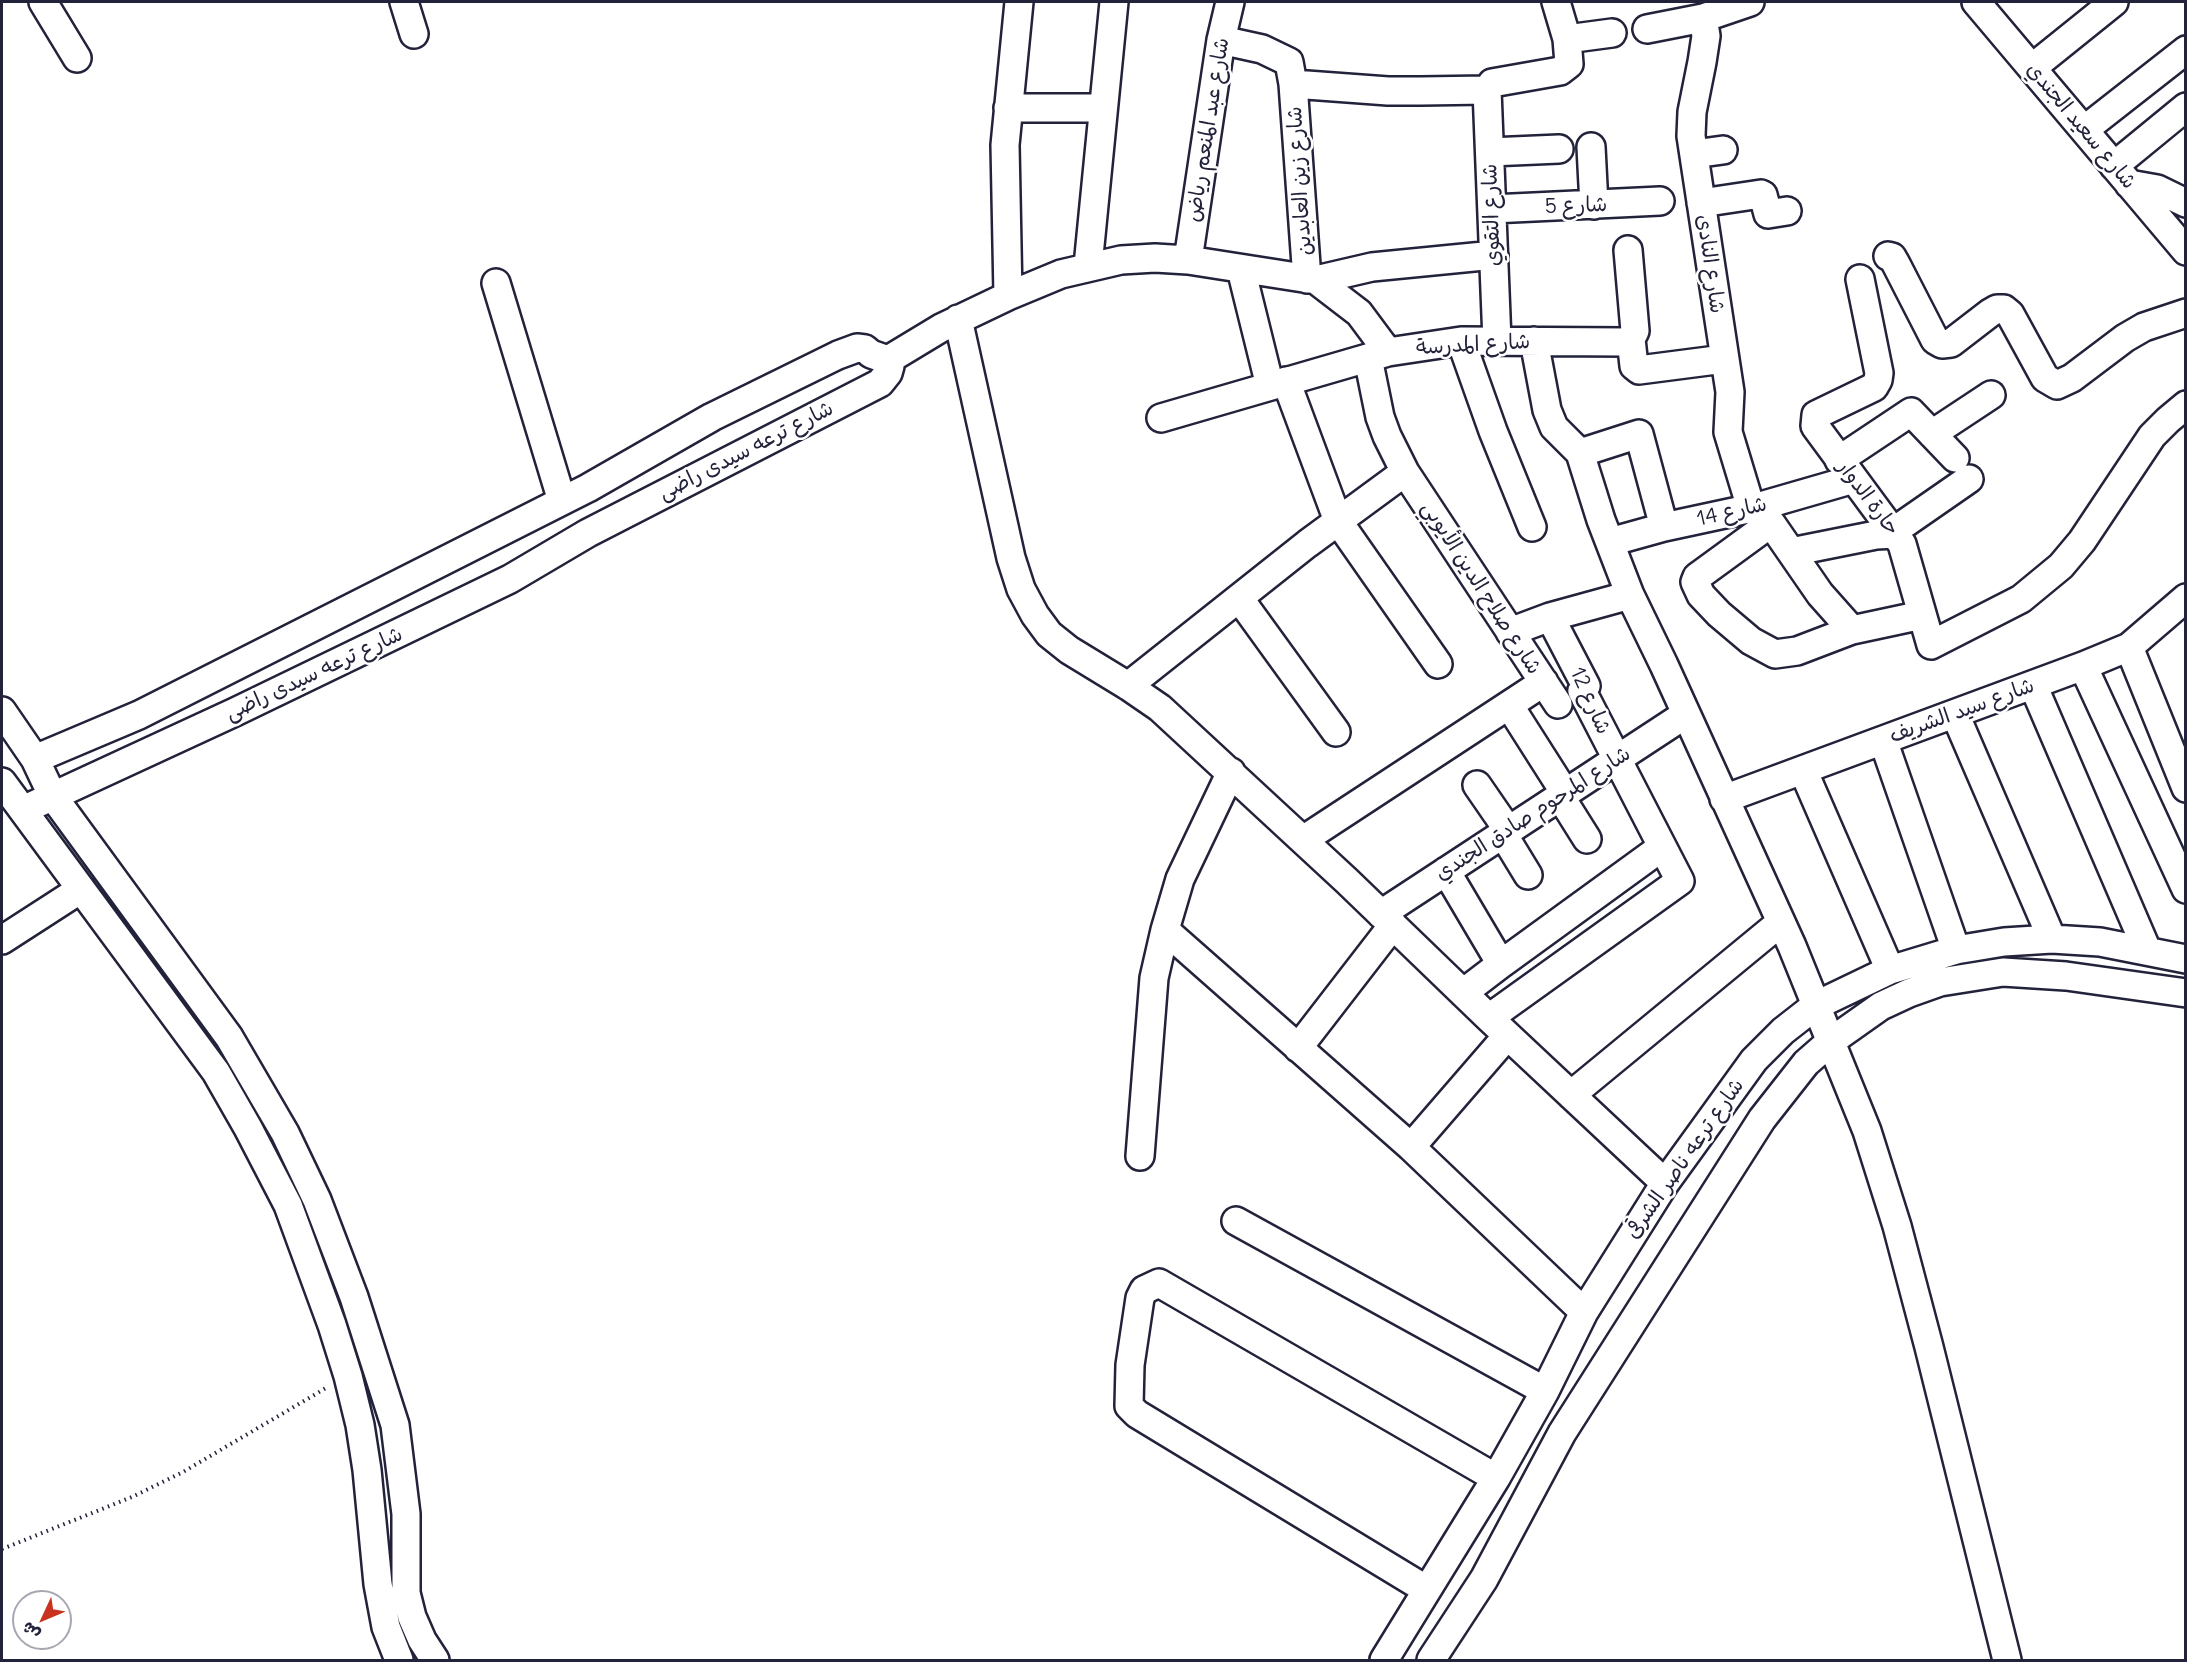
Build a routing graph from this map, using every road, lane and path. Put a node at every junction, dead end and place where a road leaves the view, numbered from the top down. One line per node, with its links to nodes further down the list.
1 (43, 2): 17 (street)
2 (404, 2): 13 (street)
3 (1019, 2): 22 (street)
4 (1114, 2): 23 (street)
5 (1230, 2): 15 (street, شارع عبد المنعم رياض)
6 (1556, 2): 14 (street)
7 (1750, 2): 10 (street)
8 (1978, 2): 18 (street, شارع سعيد الجندي)
9 (2114, 2): 18 (street)
10 (1703, 18): 11 (street); 29 (street, شارع النادى)
11 (1647, 29)
12 (1612, 33): 14 (street)
13 (414, 34)
14 (1567, 39): 20 (street)
15 (1221, 40): 19 (street, شارع زين العابدين); 41 (street, شارع عبد المنعم رياض)
16 (2186, 50): 24 (street)
17 (77, 58)
18 (2032, 68): 24 (street, شارع سعيد الجندي)
19 (1293, 84): 20 (street); 44 (street, شارع زين العابدين)
20 (1487, 90): 28 (street, شارع التقوي)
21 (2186, 107): 30 (street)
22 (1008, 108): 23 (street); 47 (street)
23 (1103, 108): 42 (street)
24 (2084, 130): 30 (street, شارع سعيد الجندي)
25 (1591, 147): 34 (street)
26 (1559, 149): 28 (street)
27 (1723, 150): 29 (street)
28 (1490, 152): 35 (street, شارع التقوي)
29 (1694, 154): 32 (street, شارع النادى)
30 (2122, 175): 33 (street); 38 (street, شارع سعيد الجندي)
31 (1660, 201): 34 (street, شارع 5)
32 (1701, 203): 36 (street); 55 (street, شارع النادى)
33 (2186, 203)
34 (1594, 205): 35 (street, شارع 5)
35 (1492, 209): 39 (street, شارع التقوي)
36 (1787, 212)
37 (1628, 250): 50 (street)
38 (2186, 251)
39 (1494, 255): 44 (street); 51 (street, شارع التقوي)
40 (1888, 256): 48 (street)
41 (1188, 260): 42 (street); 43 (street)
42 (1088, 266): 47 (street)
43 (1241, 269): 44 (street); 57 (street)
44 (1311, 279): 54 (street)
45 (1860, 279): 63 (street, حارة الدوار)
46 (496, 283): 65 (street)
47 (1008, 296): 49 (street)
48 (2186, 313)
49 (958, 319): 56 (street); 84 (street)
50 (1630, 339): 52 (street, شارع المدرسة); 55 (street)
51 (1497, 341): 52 (street, شارع المدرسة); 53 (street, شارع المدرسة)
52 (1534, 341): 62 (street)
53 (1461, 342): 54 (street, شارع المدرسة); 68 (street)
54 (1378, 355): 57 (street, شارع المدرسة); 64 (street, شارع صلاح الدين الأيوبي)
55 (1724, 359): 66 (street, شارع النادى)
56 (888, 360): 65 (street); 98 (street, شارع ترعه سيدى راضى)
57 (1278, 384): 60 (street, شارع المدرسة); 67 (street)
58 (1992, 395): 61 (street)
59 (2186, 405): 76 (street, حارة الدوار)
60 (1161, 418)
61 (1932, 434): 63 (street, شارع 14); 70 (street)
62 (1580, 453): 69 (street); 71 (street)
63 (1846, 470): 66 (street, شارع 14); 70 (street, حارة الدوار)
64 (1405, 472): 67 (street); 79 (street, شارع صلاح الدين الأيوبي)
65 (562, 501): 91 (street)
66 (1751, 508): 69 (street, شارع 14)
67 (1338, 521): 74 (street); 81 (street)
68 (1532, 527)
69 (1664, 527): 71 (street, شارع 14)
70 (1895, 532): 72 (street); 76 (street, حارة الدوار)
71 (1610, 542): 73 (street)
72 (1791, 552): 78 (street); 78 (street)
73 (1629, 595): 77 (street); 87 (street)
74 (1239, 598): 84 (street); 89 (street)
75 (2186, 598): 80 (street, شارع سيد الشريف)
76 (1922, 615): 78 (street)
77 (1550, 617): 79 (street); 92 (street, شارع 12)
78 (1852, 630)
79 (1510, 632): 85 (street, شارع صلاح الدين الأيوبي)
80 (2129, 647): 82 (street, شارع سيد الشريف); 97 (street)
81 (1438, 664)
82 (2083, 666): 83 (street, شارع سيد الشريف); 109 (street)
83 (2033, 685): 88 (street, شارع سيد الشريف); 116 (street)
84 (1128, 686): 94 (street)
85 (1509, 705): 99 (street); 104 (street)
86 (2, 711): 91 (street)
87 (1686, 714): 92 (street, شارع المرحوم صادق الجندي); 100 (street)
88 (1955, 714): 90 (street, شارع سيد الشريف); 113 (street)
89 (1336, 732)
90 (1883, 740): 93 (street, شارع سيد الشريف); 115 (street)
91 (35, 759): 98 (street)
92 (1617, 759): 99 (street, شارع المرحوم صادق الجندي); 105 (street, شارع 12)
93 (1803, 770): 100 (street, شارع سيد الشريف); 120 (street)
94 (1231, 772): 104 (street); 112 (street)
95 (2, 782): 101 (street)
96 (1477, 785): 102 (street)
97 (2186, 788)
98 (52, 795): 101 (street, شارع ترعه سيدى راضى); 139 (street)
99 (1562, 795): 102 (street, شارع المرحوم صادق الجندي); 103 (street)
100 (1724, 799): 111 (street)
101 (23, 810): 108 (street)
102 (1505, 832): 106 (street, شارع المرحوم صادق الجندي); 107 (street)
103 (1587, 839)
104 (1303, 840): 110 (street)
105 (1662, 847): 118 (street); 124 (street, شارع 12)
106 (1446, 871): 110 (street, شارع المرحوم صادق الجندي); 118 (street)
107 (1528, 874)
108 (81, 889): 114 (street); 133 (street)
109 (2186, 889)
110 (1387, 919): 122 (street); 126 (street, شارع المرحوم صادق الجندي)
111 (1781, 922): 123 (street); 127 (street)
112 (1165, 930): 126 (street); 129 (street)
113 (2052, 939): 115 (street, شارع ترعه ناصر الشرقى); 116 (street, شارع ترعه ناصر الشرقى)
114 (2, 940)
115 (1956, 950): 120 (street, شارع ترعه ناصر الشرقى)
116 (2146, 950): 117 (street, شارع ترعه ناصر الشرقى)
117 (2186, 959)
118 (1501, 964): 122 (street)
119 (2186, 964): 121 (street)
120 (1890, 970): 123 (street, شارع ترعه ناصر الشرقى)
121 (2177, 992): 125 (street, شارع ترعه ناصر الشرقى)
122 (1463, 993): 124 (street)
123 (1815, 1006): 125 (street); 130 (street, شارع ترعه ناصر الشرقى)
124 (1498, 1027): 127 (street); 128 (street)
125 (1830, 1042): 141 (street, شارع ترعه ناصر الشرقى); 142 (street)
126 (1298, 1048): 128 (street)
127 (1571, 1095): 130 (street)
128 (1411, 1147): 132 (street)
129 (1140, 1156)
130 (1665, 1183): 132 (street, شارع ترعه ناصر الشرقى)
131 (1236, 1221): 134 (street)
132 (1584, 1312): 134 (street, شارع ترعه ناصر الشرقى)
133 (348, 1376): 136 (path); 138 (street)
134 (1545, 1391): 135 (street, شارع ترعه ناصر الشرقى)
135 (1496, 1478): 137 (street, شارع ترعه ناصر الشرقى); 137 (street)
136 (2, 1549)
137 (1427, 1590): 140 (street, شارع ترعه ناصر الشرقى)
138 (399, 1660)
139 (435, 1660)
140 (1384, 1660)
141 (1431, 1660)
142 (2007, 1660)

